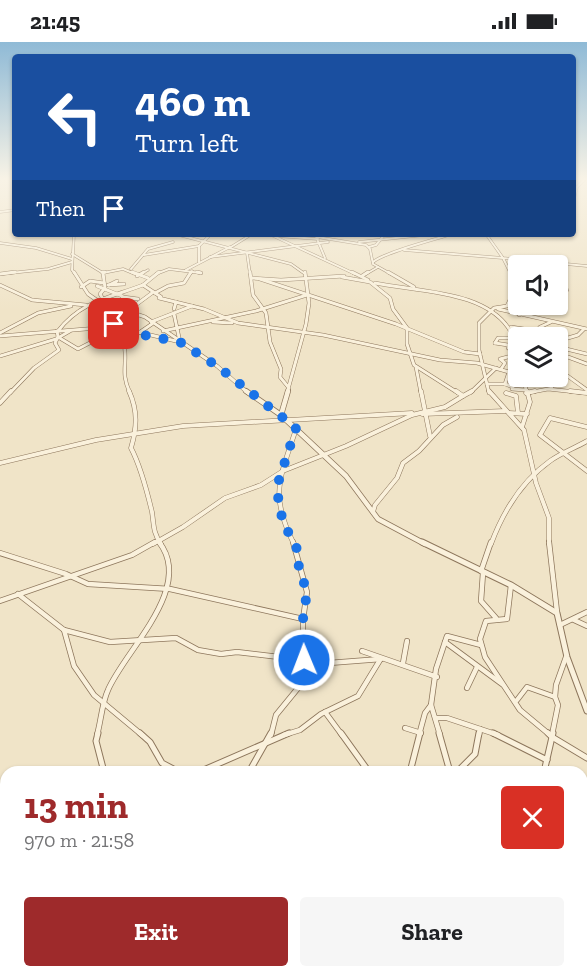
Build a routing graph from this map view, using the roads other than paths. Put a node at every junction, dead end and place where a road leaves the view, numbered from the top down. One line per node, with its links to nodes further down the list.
1 (74, 237): 26 (street)
2 (189, 237): 12 (street)
3 (208, 237): 12 (street)
4 (278, 237): 19 (street)
5 (297, 237): 10 (street)
6 (402, 237): 11 (street)
7 (443, 237): 22 (street)
8 (487, 237): 27 (street)
9 (245, 238): 13 (street); 20 (street)
10 (318, 238): 14 (street); 14 (street); 19 (street); 28 (street)
11 (382, 239): 17 (street); 21 (street)
12 (205, 241): 18 (street); 20 (street)
13 (254, 241)
14 (334, 241): 17 (street)
15 (173, 242): 24 (street)
16 (0, 243): 26 (street)
17 (345, 243): 21 (street)
18 (199, 246): 24 (street); 29 (street)
19 (291, 246): 23 (street); 28 (street)
20 (231, 247): 23 (street); 25 (street)
21 (369, 247): 30 (street)
22 (404, 250): 27 (street); 30 (street)
23 (249, 253): 25 (street); 43 (street); 46 (street)
24 (144, 255): 33 (street)
25 (210, 257): 29 (street)
26 (72, 258): 36 (street); 38 (street); 54 (street)
27 (503, 258): 31 (street); 70 (street)
28 (326, 259): 40 (street)
29 (199, 262): 35 (street)
30 (373, 262): 32 (street)
31 (587, 266)
32 (378, 267): 40 (street); 55 (street)
33 (131, 269): 38 (street); 41 (street)
34 (148, 270): 41 (street)
35 (186, 270): 37 (street); 44 (street)
36 (0, 272)
37 (192, 272): 39 (street); 56 (street)
38 (103, 273): 53 (street)
39 (201, 273)
40 (360, 275): 42 (street); 48 (street)
41 (137, 276): 44 (street)
42 (342, 277): 46 (street); 48 (street)
43 (252, 278): 45 (street); 68 (street)
44 (148, 279): 51 (street)
45 (260, 279): 46 (street); 58 (street)
46 (307, 279): 58 (street)
47 (117, 281): 53 (street)
48 (370, 282): 55 (street); 86 (street)
49 (124, 284): 53 (street)
50 (0, 285): 63 (street)
51 (143, 285): 56 (street); 57 (street)
52 (97, 286): 53 (street)
53 (106, 286): 54 (street); 57 (street); 61 (street)
54 (81, 287): 61 (street)
55 (422, 290): 70 (street)
56 (154, 293): 62 (street); 69 (street)
57 (117, 294): 59 (street); 61 (street)
58 (309, 295): 68 (street); 86 (street); 92 (street)
59 (123, 297): 60 (street); 65 (street)
60 (138, 299)
61 (101, 301): 64 (street); 65 (street); 74 (street)
62 (176, 302): 66 (street); 67 (street)
63 (79, 305): 64 (street); 95 (street)
64 (87, 305): 90 (street)
65 (114, 306): 69 (street)
66 (192, 306): 72 (street); 75 (street)
67 (174, 309)
68 (263, 309): 75 (street); 81 (street)
69 (129, 310): 78 (street)
70 (492, 310): 71 (street); 82 (street); 106 (street)
71 (508, 313)
72 (174, 314): 78 (street); 85 (street)
73 (519, 315): 77 (street)
74 (115, 317): 79 (street); 94 (street)
75 (223, 318): 76 (street); 80 (street)
76 (209, 322): 80 (street); 85 (street)
77 (552, 322): 83 (street); 87 (street)
78 (151, 323): 91 (street); 94 (street)
79 (114, 324): 84 (street); 89 (street)
80 (245, 324): 81 (street)
81 (267, 327): 92 (street); 122 (street)
82 (511, 327)
83 (544, 327)
84 (98, 328): 88 (street); 93 (street)
85 (177, 328): 91 (street); 101 (street)
86 (407, 328): 104 (street); 105 (street)
87 (585, 328): 99 (street)
88 (73, 330): 90 (street); 97 (street)
89 (117, 330): 93 (street); 94 (street)
90 (57, 331): 95 (street); 97 (street)
91 (163, 331): 101 (street)
92 (303, 331): 104 (street); 122 (street)
93 (111, 332): 100 (street)
94 (136, 333): 101 (street); 140 (street)
95 (0, 335)
96 (113, 337): 100 (street)
97 (58, 338): 100 (street); 108 (street); 128 (street)
98 (508, 338): 102 (street)
99 (568, 338)
100 (95, 340)
101 (180, 342): 134 (street)
102 (508, 345)
103 (568, 349): 107 (street)
104 (410, 353): 111 (street); 114 (street)
105 (468, 353): 106 (street); 111 (street)
106 (481, 354): 112 (street)
107 (587, 354)
108 (0, 356)
109 (508, 356): 115 (street)
110 (568, 357): 113 (street)
111 (462, 360): 112 (street)
112 (481, 364): 115 (street); 116 (street)
113 (587, 364)
114 (416, 366): 127 (street); 130 (street)
115 (499, 369): 116 (street); 119 (street)
116 (485, 376): 118 (street); 127 (street)
117 (568, 377): 125 (street)
118 (487, 384): 119 (street); 129 (street)
119 (505, 384): 124 (street)
120 (525, 387): 124 (street)
121 (550, 387): 123 (street)
122 (289, 388): 134 (street)
123 (558, 391): 124 (street); 125 (street)
124 (526, 392): 133 (street)
125 (587, 392)
126 (506, 393): 131 (street)
127 (463, 396): 130 (street)
128 (0, 403)
129 (507, 412): 131 (street); 135 (street); 137 (street)
130 (426, 413): 132 (street); 135 (street); 141 (street)
131 (518, 413): 133 (street)
132 (417, 414): 136 (street); 144 (street)
133 (527, 414): 137 (street)
134 (281, 415): 136 (street)
135 (460, 415): 141 (street)
136 (286, 419): 139 (street); 140 (street)
137 (521, 427): 148 (street)
138 (587, 427): 143 (street)
139 (296, 428): 144 (street); 146 (street)
140 (136, 435): 145 (street); 150 (street)
141 (430, 437): 149 (street)
142 (587, 441): 143 (street)
143 (565, 453): 147 (street); 148 (street)
144 (324, 454): 146 (street); 149 (street)
145 (0, 463)
146 (283, 471): 150 (street); 161 (street)
147 (587, 471)
148 (534, 474): 152 (street); 159 (street)
149 (373, 512): 152 (street)
150 (158, 541): 153 (street); 155 (street)
151 (0, 553): 153 (street)
152 (482, 572): 154 (street); 160 (street)
153 (70, 576): 155 (street); 156 (street)
154 (511, 585): 159 (street); 160 (street)
155 (166, 591): 161 (street); 166 (street)
156 (17, 594): 157 (street); 165 (street)
157 (0, 601)
158 (587, 612): 162 (street)
159 (557, 613): 163 (street)
160 (496, 618): 169 (street)
161 (303, 619): 173 (street)
162 (574, 619): 163 (street); 164 (street)
163 (560, 625): 171 (street)
164 (587, 626)
165 (64, 630): 166 (street); 181 (street)
166 (139, 641): 173 (street); 181 (street)
167 (407, 641): 174 (street)
168 (445, 642): 169 (street); 175 (street); 176 (street)
169 (481, 645): 177 (street)
170 (362, 651): 172 (street)
171 (567, 657): 179 (street); 183 (street)
172 (381, 659): 173 (street); 174 (street); 184 (street)
173 (304, 660): 190 (street)
174 (403, 663): 176 (street)
175 (477, 667): 177 (street); 178 (street)
176 (437, 677): 182 (street)
177 (507, 687): 180 (street)
178 (467, 688)
179 (555, 697): 180 (street); 189 (street)
180 (516, 700): 189 (street)
181 (105, 704): 193 (street); 194 (street)
182 (431, 705): 185 (street); 188 (street)
183 (587, 711)
184 (325, 712): 190 (street); 197 (street)
185 (436, 718): 187 (street); 199 (street)
186 (405, 728): 188 (street)
187 (480, 729): 192 (street); 200 (street)
188 (421, 734): 198 (street)
189 (552, 737): 191 (street); 192 (street)
190 (269, 741): 195 (street); 196 (street)
191 (587, 758)
192 (547, 759): 201 (street)
193 (102, 766)
194 (168, 766)
195 (213, 766)
196 (253, 766)
197 (365, 766)
198 (412, 766)
199 (448, 766)
200 (463, 766)
201 (545, 766)

